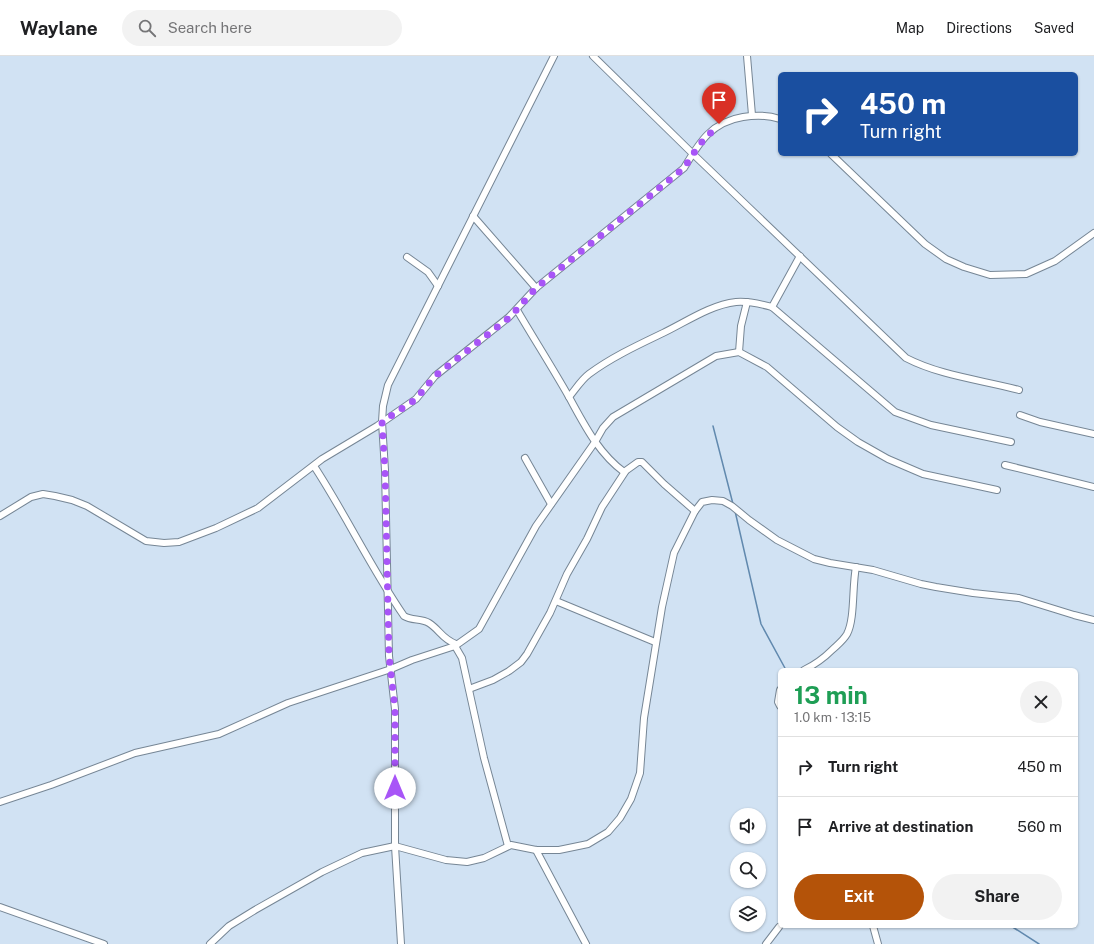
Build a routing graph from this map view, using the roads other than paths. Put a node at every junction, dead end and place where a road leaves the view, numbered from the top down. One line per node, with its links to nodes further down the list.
1 (554, 56): 8 (street)
2 (594, 56): 6 (street)
3 (747, 56): 4 (street)
4 (752, 115): 5 (street); 6 (street)
5 (778, 118)
6 (693, 154): 10 (street); 13 (street)
7 (832, 156): 9 (street)
8 (473, 216): 12 (street); 13 (street)
9 (1094, 232)
10 (800, 256): 15 (street); 18 (street)
11 (406, 257): 12 (street)
12 (438, 286): 21 (street)
13 (536, 288): 16 (street)
14 (747, 302): 15 (street); 17 (street); 19 (street)
15 (772, 307): 24 (street)
16 (517, 310): 19 (street); 21 (street)
17 (739, 352): 23 (street); 30 (street)
18 (1020, 390)
19 (569, 397): 23 (street)
20 (1020, 415): 22 (street)
21 (382, 422): 27 (street); 35 (street)
22 (1094, 434)
23 (595, 442): 28 (street); 31 (street)
24 (1011, 442)
25 (525, 458): 31 (street)
26 (1005, 464): 29 (street)
27 (314, 466): 33 (street); 35 (street)
28 (625, 472): 32 (street); 36 (street)
29 (1094, 487)
30 (997, 490)
31 (551, 504): 39 (street)
32 (695, 511): 34 (street); 38 (street)
33 (0, 516)
34 (856, 567): 37 (street); 40 (street)
35 (388, 589): 39 (street); 41 (street)
36 (556, 601): 38 (street); 42 (street)
37 (1094, 620)
38 (655, 642): 46 (street)
39 (456, 645): 41 (street); 42 (street)
40 (807, 668)
41 (391, 669): 43 (street); 44 (street)
42 (469, 689): 45 (street)
43 (0, 802)
44 (395, 846): 45 (street); 51 (street); 52 (street)
45 (508, 846): 46 (street)
46 (536, 850): 53 (street)
47 (0, 907): 50 (street)
48 (778, 928): 54 (street)
49 (874, 928): 55 (street)
50 (104, 944)
51 (210, 944)
52 (401, 944)
53 (586, 944)
54 (766, 944)
55 (878, 944)

